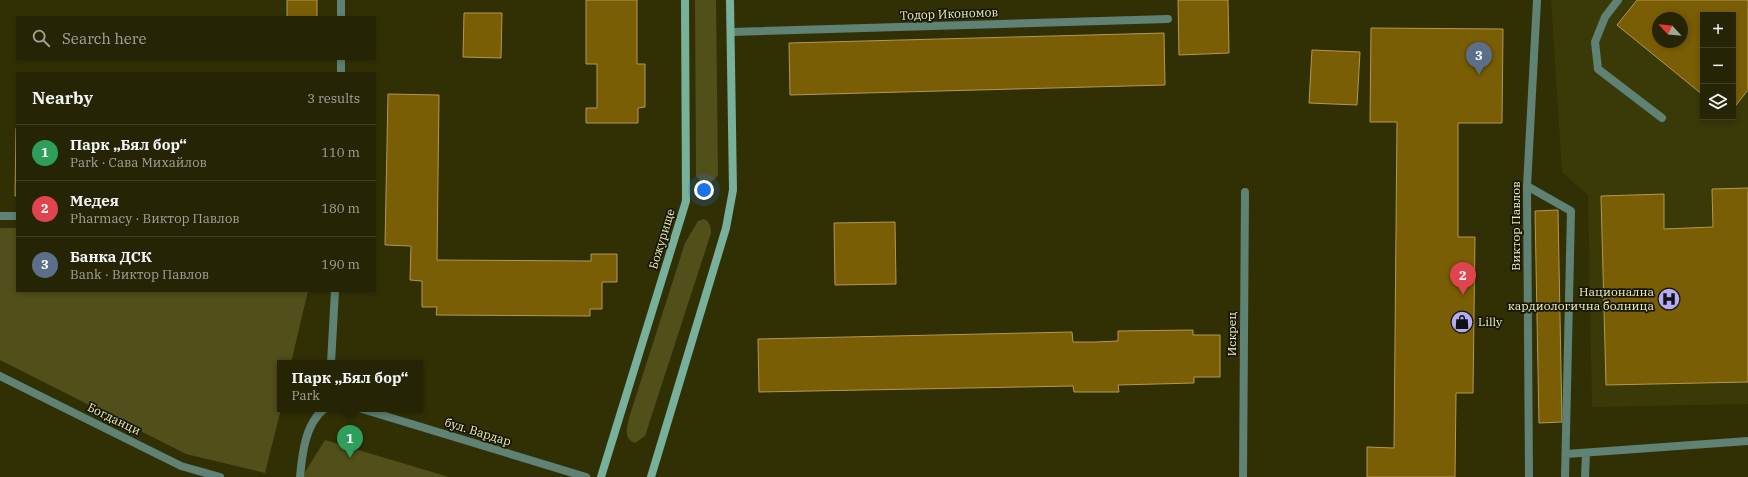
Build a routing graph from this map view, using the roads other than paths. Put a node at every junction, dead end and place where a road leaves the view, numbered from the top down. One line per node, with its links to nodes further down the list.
1 (341, 0): 6 (street)
2 (685, 0): 27 (street, Божурище)
3 (730, 0): 8 (street)
4 (1537, 0): 12 (street, Виктор Павлов)
5 (1618, 0): 11 (street)
6 (341, 16)
7 (1168, 19): 8 (street, Тодор Икономов)
8 (731, 32): 28 (street)
9 (341, 60): 10 (street)
10 (340, 72)
11 (1662, 118)
12 (1527, 186): 23 (street); 30 (street, Виктор Павлов)
13 (1245, 192): 29 (street, Искрец)
14 (0, 216): 15 (street)
15 (16, 216)
16 (335, 292): 17 (street)
17 (331, 360)
18 (0, 376): 24 (street, Богданци)
19 (320, 412): 25 (street)
20 (372, 412): 26 (street, бул. Вардар)
21 (1748, 440): 22 (street)
22 (1586, 453): 23 (street); 32 (street)
23 (1566, 454): 31 (street)
24 (220, 477)
25 (300, 477)
26 (586, 477)
27 (601, 477)
28 (651, 477)
29 (1243, 477)
30 (1529, 477)
31 (1565, 477)
32 (1585, 477)

